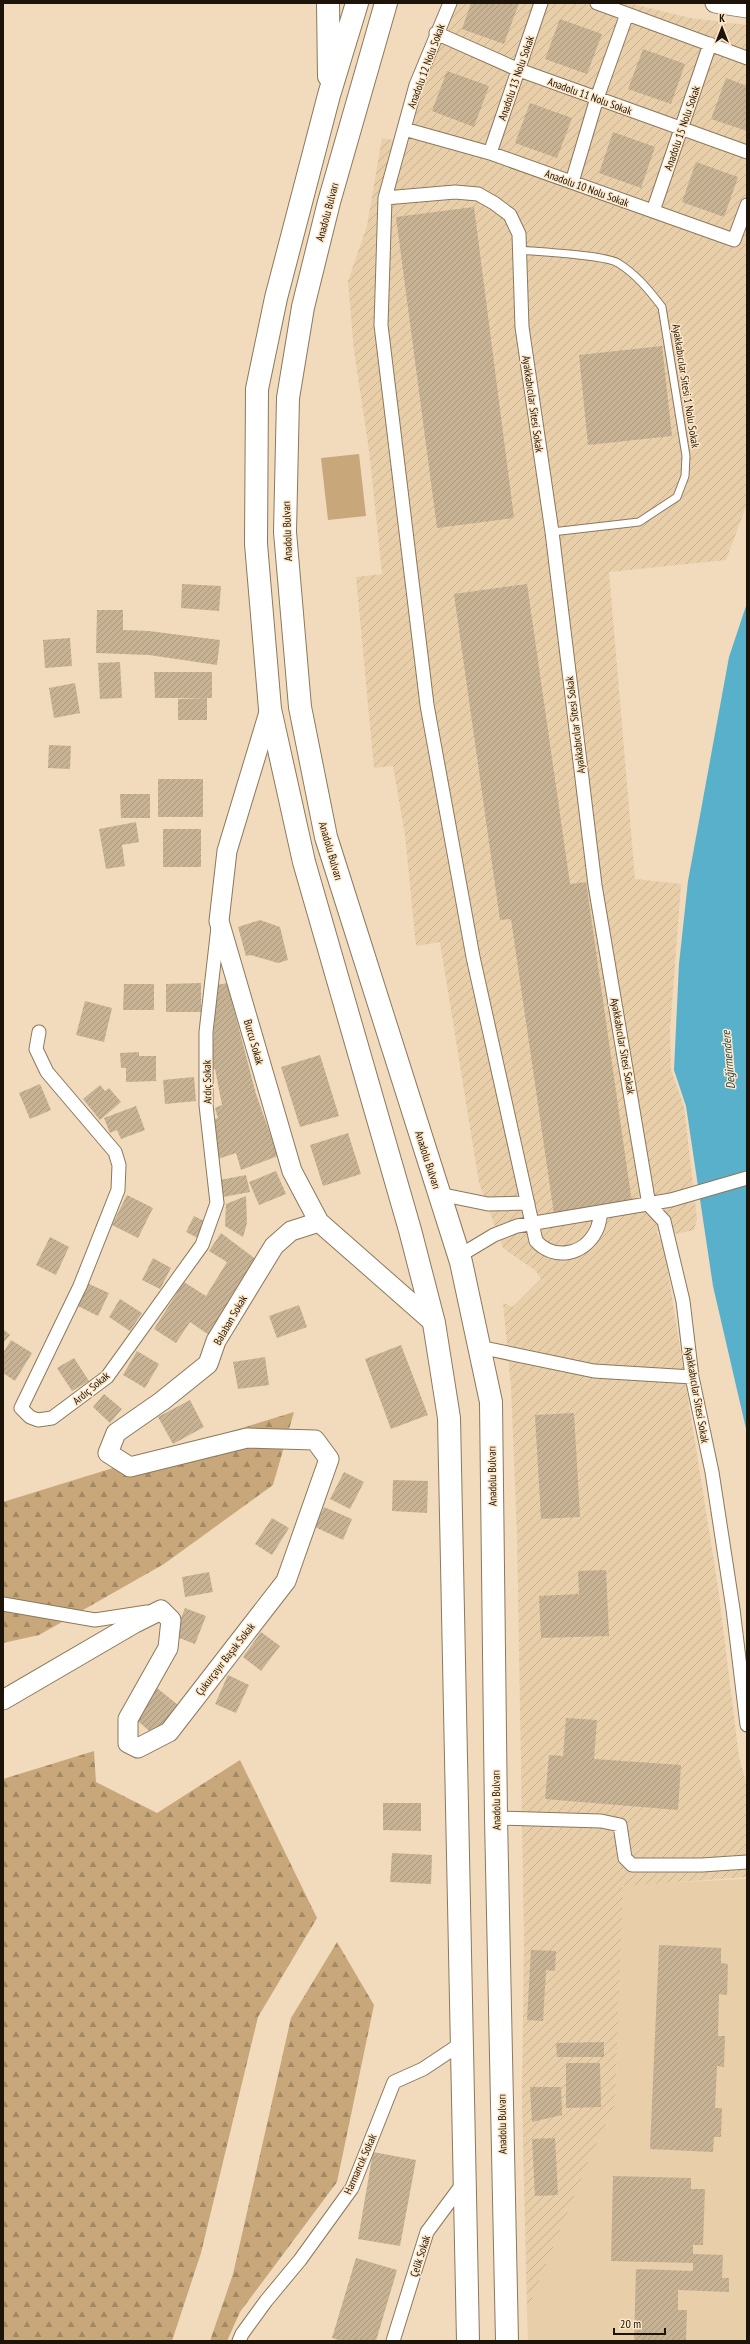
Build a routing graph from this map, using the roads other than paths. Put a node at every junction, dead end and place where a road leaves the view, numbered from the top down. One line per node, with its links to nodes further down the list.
1 (328, 3): 14 (highway)
2 (357, 3): 14 (highway)
3 (386, 3): 30 (highway, Anadolu Bulvarı)
4 (450, 3): 10 (street, Anadolu 12 Nolu Sokak)
5 (541, 3): 13 (street, Anadolu 13 Nolu Sokak)
6 (597, 3): 9 (street)
7 (715, 3): 8 (street)
8 (747, 8)
9 (627, 14): 11 (street); 15 (street)
10 (436, 33): 13 (street, Anadolu 11 Nolu Sokak); 17 (street, Anadolu 12 Nolu Sokak)
11 (710, 44): 12 (street); 16 (street, Anadolu 15 Nolu Sokak)
12 (747, 58)
13 (519, 70): 15 (street, Anadolu 11 Nolu Sokak); 19 (street, Anadolu 13 Nolu Sokak)
14 (329, 95): 26 (highway)
15 (598, 98): 16 (street, Anadolu 11 Nolu Sokak); 20 (street)
16 (681, 128): 18 (street, Anadolu 11 Nolu Sokak); 23 (street, Anadolu 15 Nolu Sokak)
17 (404, 129): 19 (street, Anadolu 10 Nolu Sokak); 21 (street, Anadolu 12 Nolu Sokak)
18 (747, 152)
19 (490, 153): 20 (street, Anadolu 10 Nolu Sokak)
20 (572, 182): 23 (street, Anadolu 10 Nolu Sokak)
21 (385, 198): 24 (street, Ayakkabıcılar Sitesi Sokak); 31 (street)
22 (747, 206): 23 (street, Anadolu 10 Nolu Sokak)
23 (653, 211)
24 (520, 250): 25 (street, Ayakkabıcılar Sitesi Sokak); 25 (lane, Ayakkabıcılar Sitesi 1 Nolu Sokak)
25 (552, 532): 32 (street, Ayakkabıcılar Sitesi Sokak)
26 (270, 709): 27 (street, Burcu Sokak); 37 (highway)
27 (219, 921): 28 (street, Ardıç Sokak); 34 (street, Burcu Sokak)
28 (39, 1032)
29 (747, 1178): 32 (street)
30 (439, 1194): 31 (street); 36 (highway, Anadolu Bulvarı)
31 (528, 1203): 35 (street)
32 (649, 1204): 33 (street); 39 (street, Ayakkabıcılar Sitesi Sokak)
33 (601, 1212): 35 (street); 35 (street)
34 (319, 1222): 37 (street, Burcu Sokak); 40 (street, Balaban Sokak)
35 (533, 1224): 36 (street)
36 (459, 1256): 38 (highway, Anadolu Bulvarı)
37 (434, 1323): 47 (highway)
38 (479, 1347): 39 (street); 45 (highway, Anadolu Bulvarı)
39 (692, 1377): 44 (street, Ayakkabıcılar Sitesi Sokak)
40 (108, 1453): 42 (street, Çukurçayır Başak Sokak)
41 (3, 1604): 42 (street)
42 (161, 1610): 43 (street)
43 (3, 1700)
44 (747, 1725)
45 (496, 1818): 46 (street); 52 (highway, Anadolu Bulvarı)
46 (747, 1862)
47 (462, 2043): 48 (highway); 49 (street, Harmancık Sokak)
48 (465, 2181): 50 (street, Çelik Sokak); 51 (highway)
49 (239, 2341)
50 (393, 2341)
51 (468, 2341)
52 (507, 2341)

